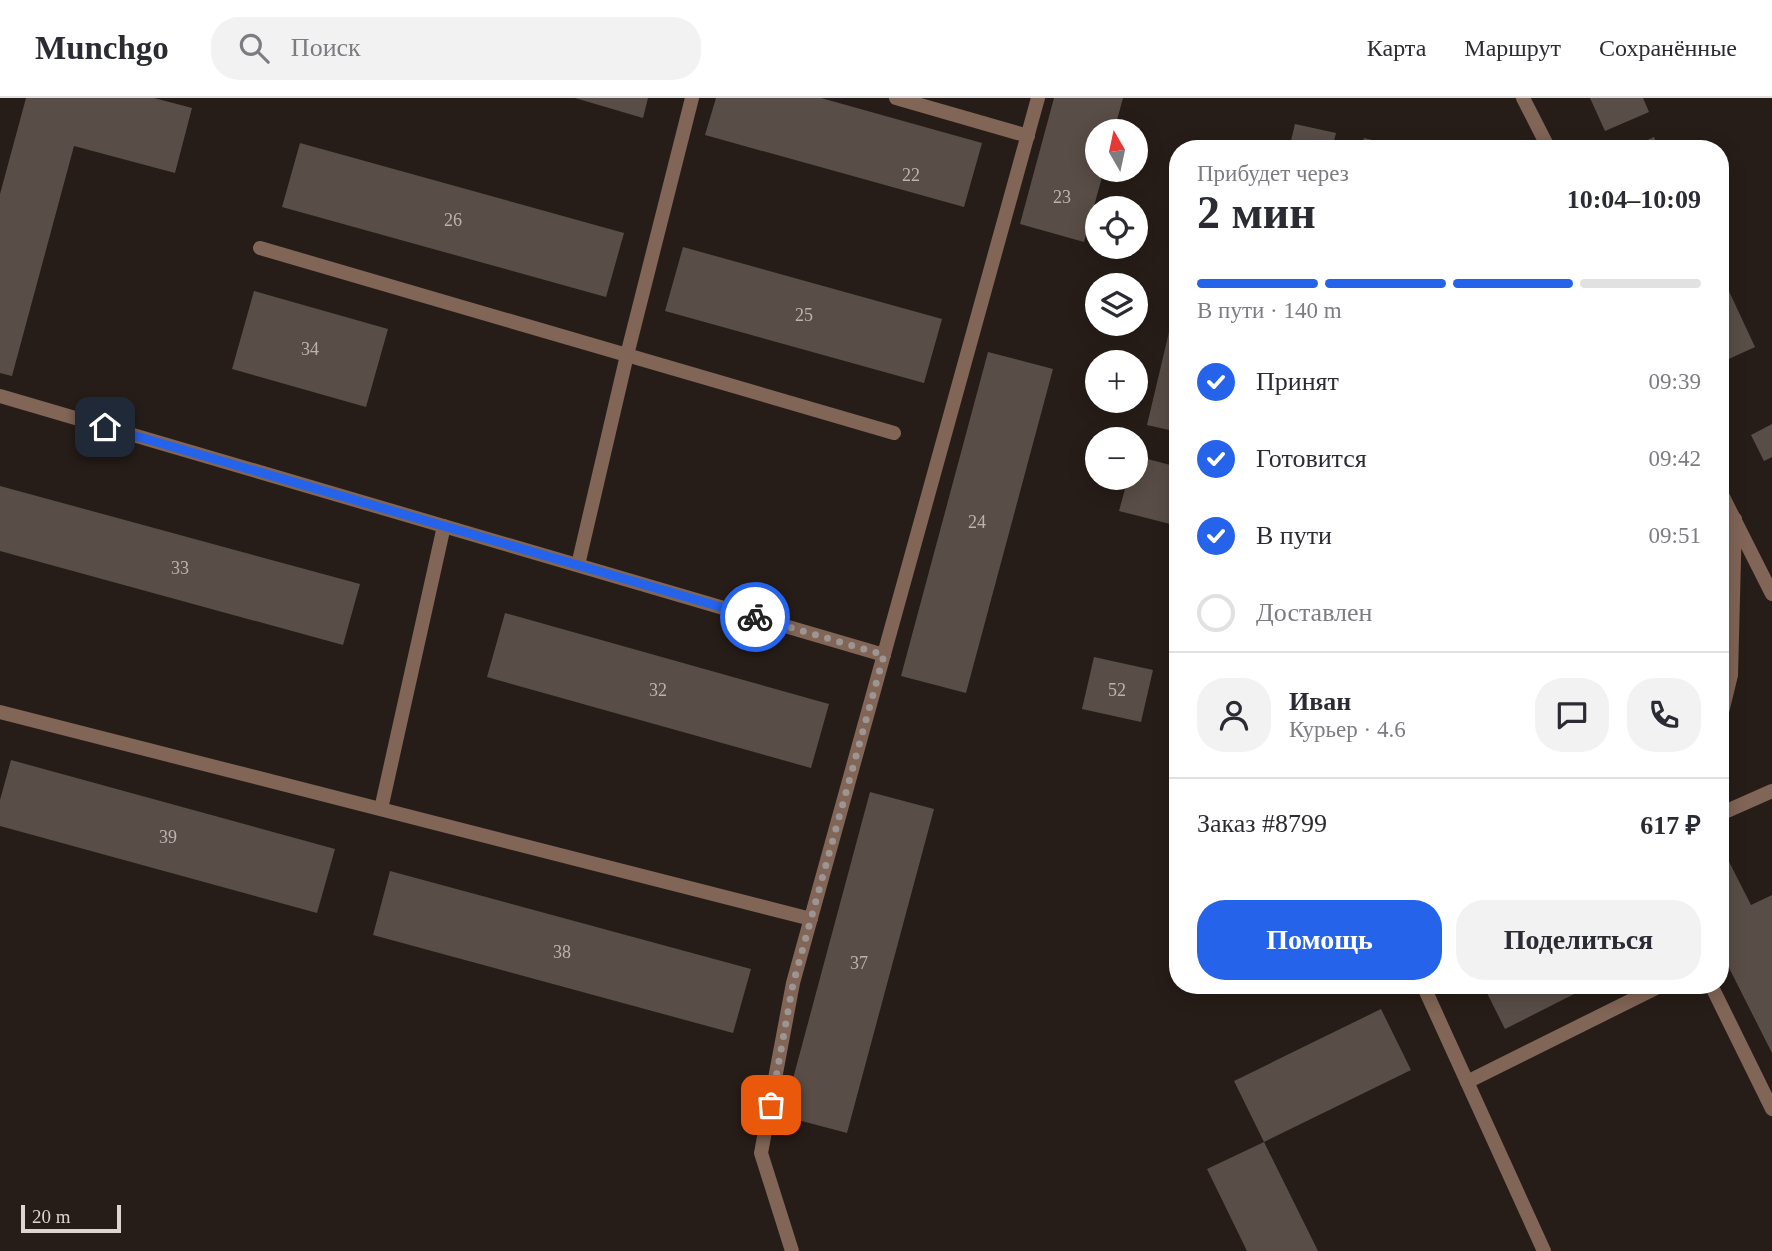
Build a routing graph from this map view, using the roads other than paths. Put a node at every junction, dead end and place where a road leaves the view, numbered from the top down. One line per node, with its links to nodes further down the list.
1 (692, 98): 8 (street)
2 (896, 98): 5 (street)
3 (1038, 98): 5 (street)
4 (1523, 98): 6 (street)
5 (1028, 136): 16 (street)
6 (1544, 140)
7 (260, 248): 8 (street)
8 (627, 355): 10 (street); 14 (street)
9 (0, 396): 13 (street)
10 (894, 433)
11 (1729, 509): 12 (street)
12 (1734, 519): 15 (street); 17 (street)
13 (444, 526): 14 (street); 20 (street)
14 (578, 565): 16 (street)
15 (1772, 594)
16 (884, 655): 22 (street)
17 (1729, 678)
18 (0, 712): 20 (street)
19 (1772, 791): 21 (street)
20 (381, 809): 22 (street)
21 (1729, 810)
22 (811, 919): 28 (street)
23 (1427, 994): 26 (street)
24 (1644, 994): 26 (street)
25 (1715, 994): 27 (street)
26 (1467, 1082): 29 (street)
27 (1772, 1109)
28 (792, 1251)
29 (1545, 1251)

